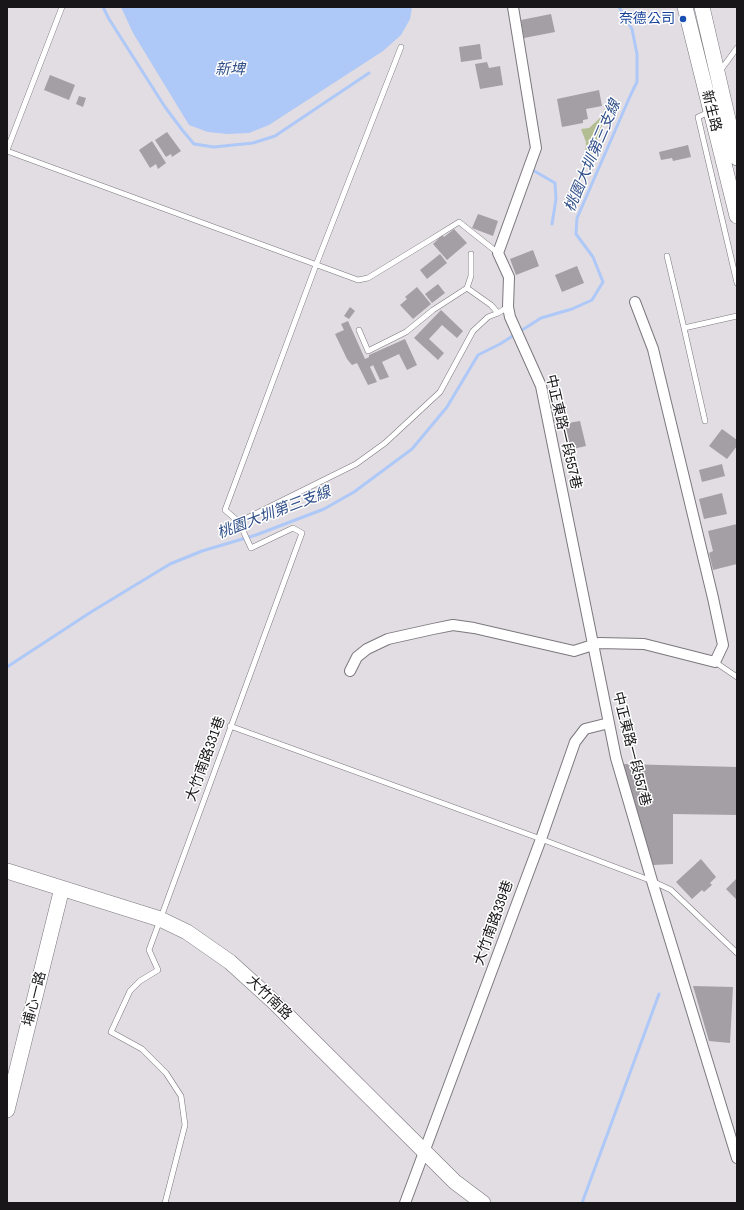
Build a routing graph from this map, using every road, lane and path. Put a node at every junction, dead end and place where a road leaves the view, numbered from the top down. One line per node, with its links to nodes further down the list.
1 (62, 7): 9 (lane)
2 (513, 7): 12 (street)
3 (685, 7): 8 (street, 新生路)
4 (702, 7): 7 (street, 新生路)
5 (401, 47): 15 (lane)
6 (737, 48): 7 (lane)
7 (717, 75): 8 (street, 新生路)
8 (718, 109): 10 (street, 新生路); 11 (street, 新生路); 16 (lane)
9 (7, 150): 15 (lane)
10 (737, 158)
11 (737, 216)
12 (498, 253): 15 (lane); 19 (street)
13 (471, 254): 17 (lane)
14 (667, 256): 22 (lane)
15 (316, 265): 25 (lane)
16 (737, 284)
17 (467, 288): 20 (lane); 23 (lane)
18 (635, 302): 27 (street)
19 (509, 312): 20 (lane); 26 (street, 中正東路一段557巷)
20 (498, 313): 25 (lane)
21 (737, 316): 22 (lane)
22 (684, 328): 24 (lane)
23 (358, 330)
24 (705, 421)
25 (239, 522): 31 (lane, 大竹南路331巷)
26 (593, 645): 27 (street); 28 (street); 30 (street, 中正東路一段557巷)
27 (715, 662): 29 (lane)
28 (350, 671)
29 (737, 677)
30 (609, 723): 32 (street, 大竹南路339巷); 34 (street, 中正東路一段557巷)
31 (230, 726): 32 (lane); 36 (lane, 大竹南路331巷)
32 (541, 839): 34 (lane); 39 (street, 大竹南路339巷)
33 (7, 871): 35 (street, 大竹南路)
34 (652, 881): 37 (lane); 40 (street, 中正東路一段557巷)
35 (62, 888): 36 (street, 大竹南路); 38 (street, 埔心一路)
36 (160, 919): 39 (street, 大竹南路); 41 (lane, 大竹南路331巷)
37 (737, 953)
38 (7, 1110)
39 (424, 1152): 42 (street, 大竹南路339巷); 43 (street, 大竹南路)
40 (737, 1158)
41 (165, 1203)
42 (405, 1203)
43 (483, 1203)

